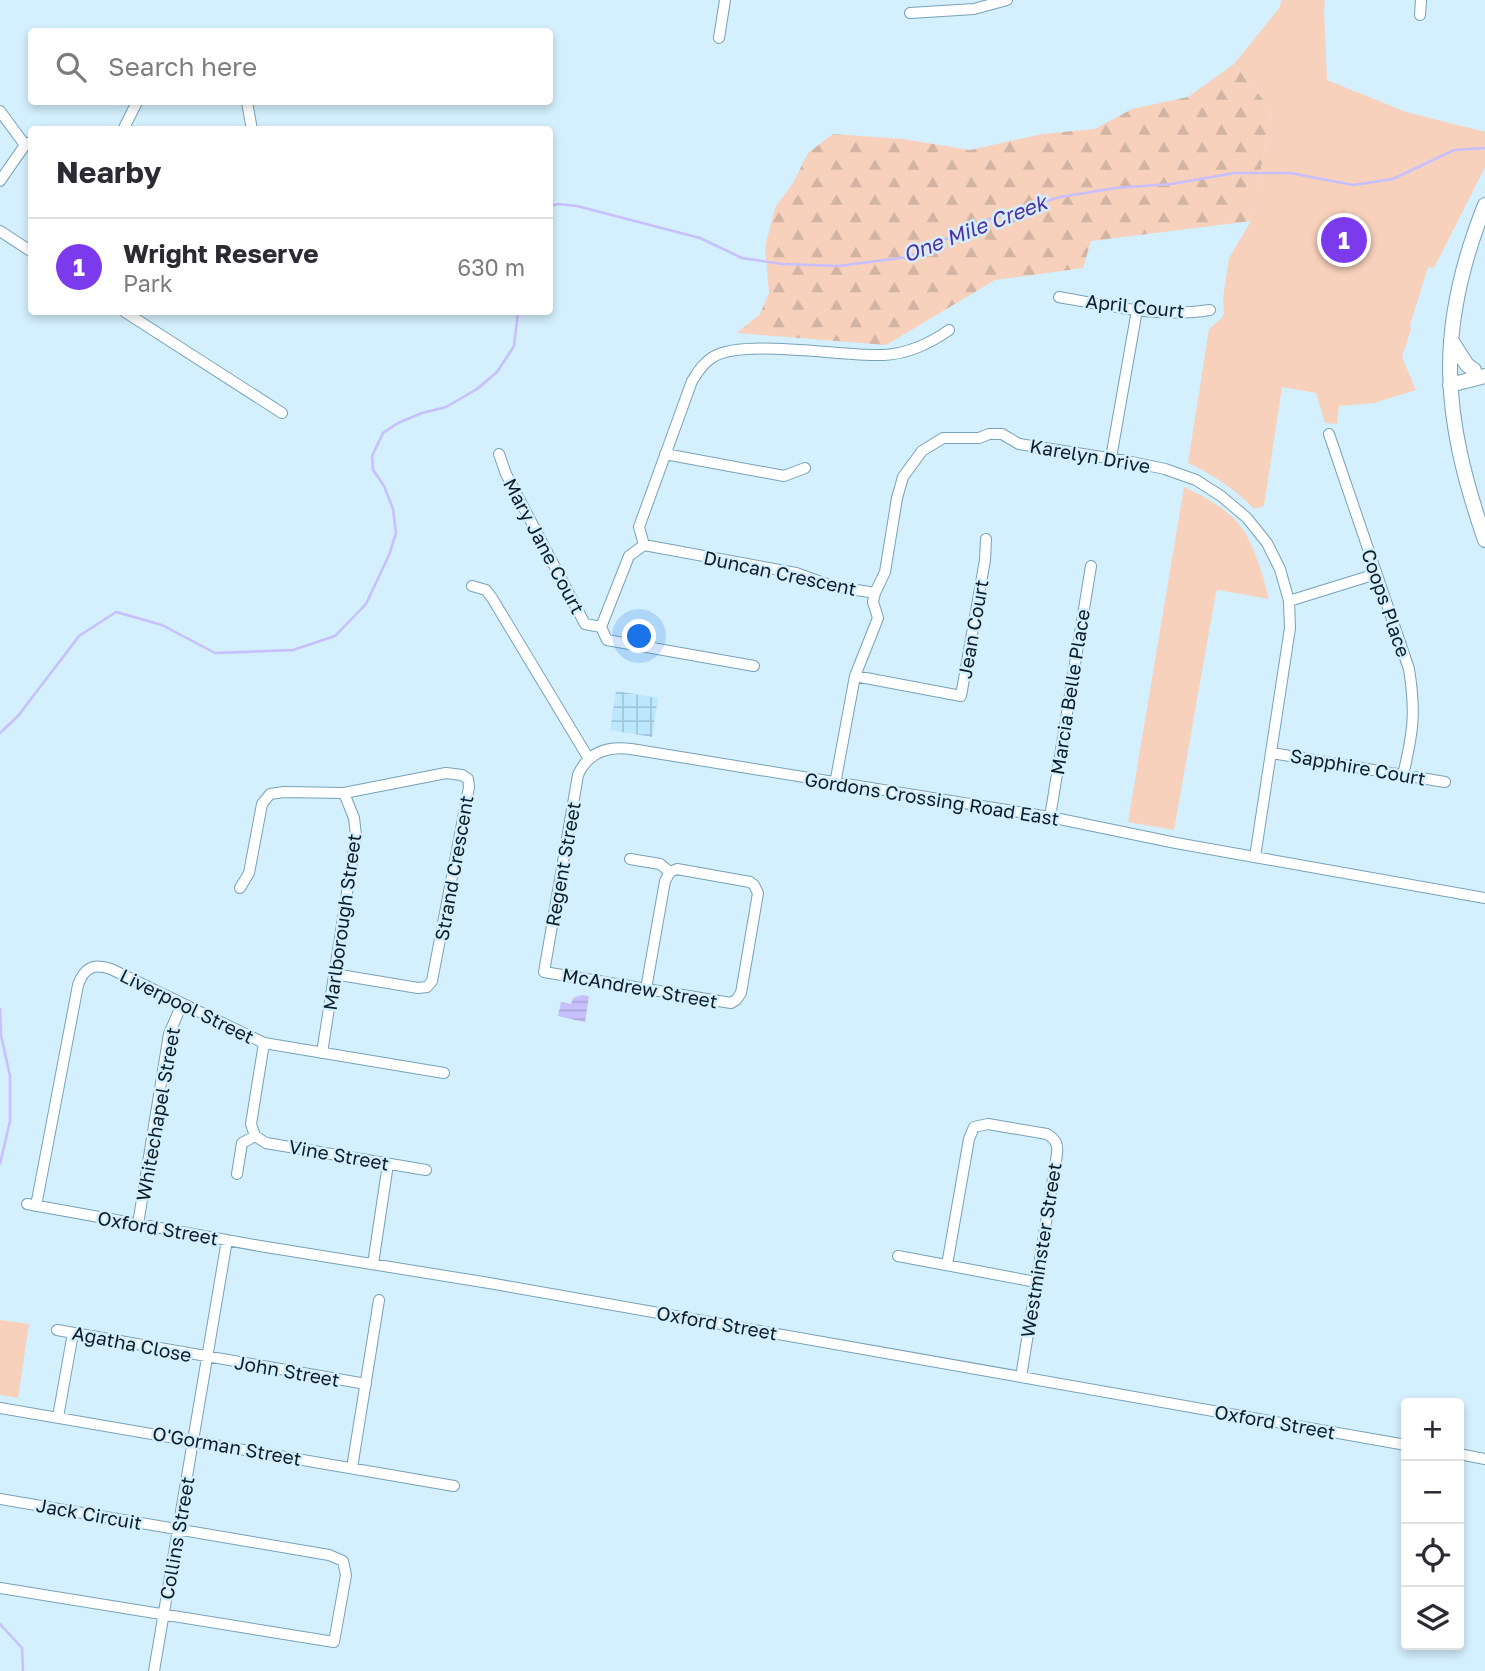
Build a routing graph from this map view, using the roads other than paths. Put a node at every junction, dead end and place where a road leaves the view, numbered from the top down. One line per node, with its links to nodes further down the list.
1 (725, 0): 6 (street)
2 (1007, 0): 4 (street)
3 (1421, 0): 5 (street)
4 (910, 13)
5 (1420, 15)
6 (719, 38)
7 (136, 105): 10 (street)
8 (248, 105): 11 (street)
9 (0, 111): 12 (street)
10 (125, 126)
11 (251, 126)
12 (28, 143): 13 (street)
13 (0, 181)
14 (1485, 205): 22 (main road)
15 (0, 231): 16 (street)
16 (28, 249)
17 (1059, 297): 18 (street, April Court)
18 (1137, 310): 19 (street, April Court); 29 (street)
19 (1210, 310)
20 (130, 315): 25 (street)
21 (949, 330): 28 (street)
22 (1451, 340): 23 (main road); 24 (main road)
23 (1481, 372): 24 (main road)
24 (1450, 379): 32 (main road)
25 (282, 413)
26 (1329, 434): 35 (street, Coops Place)
27 (499, 454): 39 (street, Mary Jane Court)
28 (665, 454): 30 (street); 33 (street)
29 (1111, 458): 37 (street, Karelyn Drive); 38 (street, Karelyn Drive)
30 (805, 468)
31 (986, 539): 41 (street, Jean Court)
32 (1485, 540)
33 (644, 545): 37 (street, Duncan Crescent); 39 (street)
34 (1091, 566): 48 (street, Marcia Belle Place)
35 (1376, 574): 38 (street); 44 (street, Coops Place)
36 (472, 586): 43 (street)
37 (875, 593): 41 (street, Karelyn Drive)
38 (1289, 601): 42 (street, Karelyn Drive)
39 (601, 626): 40 (street)
40 (754, 666)
41 (855, 676): 46 (street, Karelyn Drive)
42 (1272, 753): 44 (street, Sapphire Court); 49 (street, Karelyn Drive)
43 (589, 758): 46 (street, Gordons Crossing Road East); 54 (street, Regent Street)
44 (1403, 775): 45 (street, Sapphire Court)
45 (1445, 782)
46 (835, 784): 48 (street, Gordons Crossing Road East)
47 (344, 793): 52 (street); 55 (street, Marlborough Street); 55 (street, Strand Crescent)
48 (1050, 817): 49 (street, Gordons Crossing Road East)
49 (1255, 857): 53 (street, Gordons Crossing Road East)
50 (630, 859): 51 (street)
51 (670, 872): 56 (street); 56 (street, McAndrew Street)
52 (240, 888)
53 (1485, 898)
54 (544, 972): 56 (street, McAndrew Street)
55 (334, 974): 59 (street, Marlborough Street)
56 (646, 989)
57 (181, 1004): 58 (street, Liverpool Street); 65 (street, Liverpool Street); 66 (street, Whitechapel Street)
58 (264, 1043): 59 (street, Liverpool Street); 61 (street)
59 (322, 1053): 60 (street, Liverpool Street)
60 (444, 1073)
61 (255, 1136): 62 (street, Vine Street); 64 (street)
62 (388, 1164): 63 (street, Vine Street); 69 (street)
63 (426, 1170)
64 (237, 1174)
65 (32, 1205): 66 (street, Oxford Street)
66 (138, 1224): 67 (street, Oxford Street)
67 (227, 1240): 69 (street, Oxford Street); 75 (street, Collins Street)
68 (898, 1256): 70 (street)
69 (373, 1265): 76 (street, Oxford Street)
70 (947, 1265): 71 (street); 71 (street, Westminster Street)
71 (1036, 1282): 76 (street, Westminster Street)
72 (379, 1300): 77 (street, John Street)
73 (57, 1330): 74 (street, Agatha Close)
74 (73, 1333): 75 (street, Agatha Close); 79 (street)
75 (208, 1358): 77 (street, John Street); 80 (street, Collins Street)
76 (1021, 1377): 81 (street, Oxford Street)
77 (366, 1384): 84 (street, John Street)
78 (0, 1408): 79 (street, O'Gorman Street)
79 (58, 1418): 80 (street, O'Gorman Street)
80 (194, 1440): 84 (street, O'Gorman Street); 87 (street, Collins Street)
81 (1401, 1444)
82 (1464, 1455): 83 (street)
83 (1485, 1459)
84 (352, 1468): 85 (street, O'Gorman Street)
85 (454, 1486)
86 (0, 1499): 87 (street, Jack Circuit)
87 (178, 1529): 89 (street, Collins Street); 89 (street, Jack Circuit)
88 (0, 1588): 89 (street)
89 (164, 1613): 90 (street, Collins Street)
90 (153, 1671)

